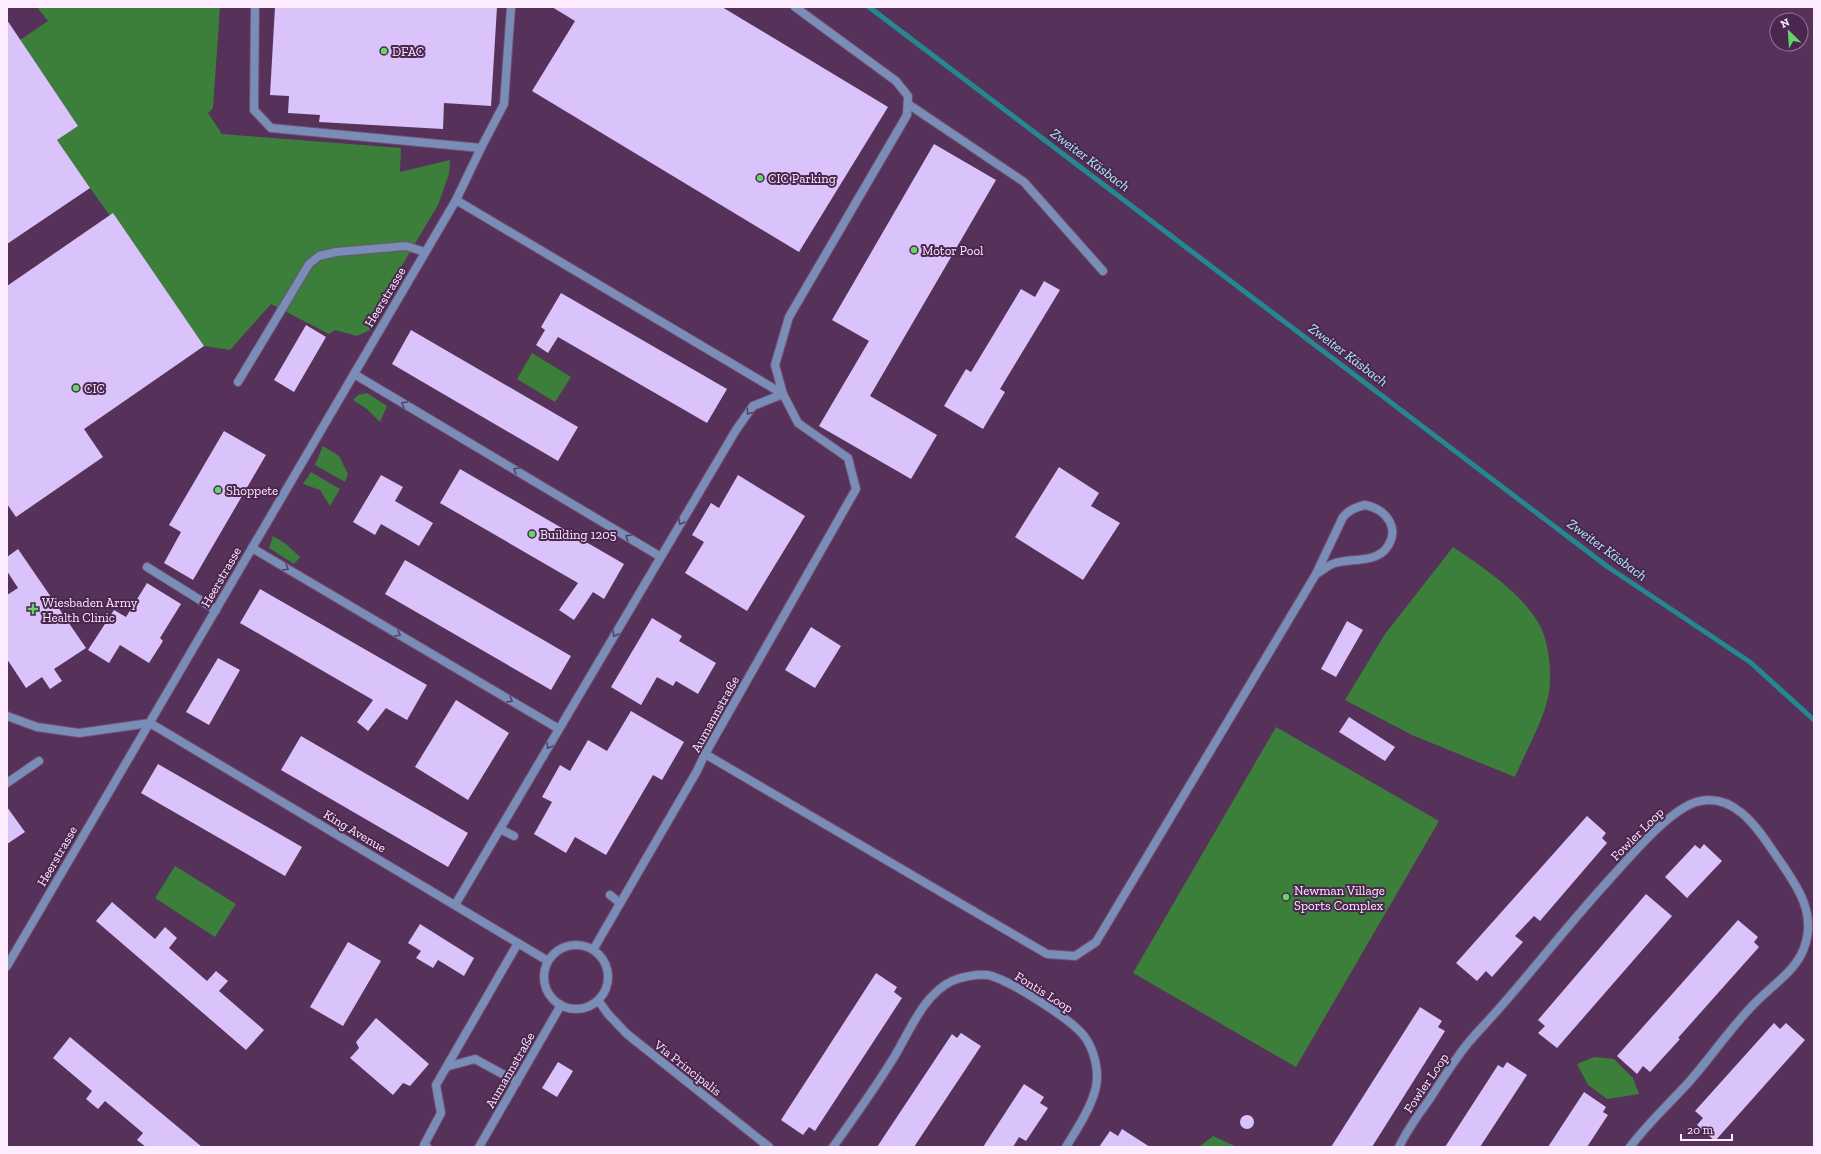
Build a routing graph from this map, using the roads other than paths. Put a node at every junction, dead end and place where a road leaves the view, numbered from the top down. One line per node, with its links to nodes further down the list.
1 (255, 7): 5 (street)
2 (511, 7): 5 (street, Heerstrasse)
3 (795, 7): 4 (street)
4 (908, 104): 8 (street); 11 (street)
5 (481, 148): 6 (street, Heerstrasse)
6 (456, 200): 7 (street, Heerstrasse); 11 (street)
7 (425, 252): 9 (street, Heerstrasse); 10 (street)
8 (1103, 271)
9 (354, 374): 12 (street, Heerstrasse); 13 (street, one-way to 9)
10 (238, 382)
11 (783, 394): 13 (street, one-way to 13); 20 (street, Aumannstraße)
12 (252, 548): 16 (street, Heerstrasse); 19 (street, one-way to 19)
13 (662, 557): 19 (street, one-way to 19)
14 (147, 567): 16 (street)
15 (1316, 574): 15 (street); 20 (street)
16 (216, 610): 18 (street, Heerstrasse)
17 (7, 716): 18 (street)
18 (150, 723): 27 (street, King Avenue); 31 (street, Heerstrasse)
19 (559, 729): 23 (street, one-way to 23)
20 (705, 754): 26 (street, Aumannstraße)
21 (39, 761): 22 (street)
22 (7, 783)
23 (500, 829): 24 (street); 27 (street)
24 (514, 836)
25 (610, 895): 26 (street)
26 (620, 903): 29 (street, Aumannstraße)
27 (455, 905): 28 (street, King Avenue)
28 (518, 943): 30 (street, King Avenue); 34 (street)
29 (593, 950): 30 (street); 32 (street)
30 (548, 961): 33 (street)
31 (7, 966)
32 (598, 1000): 33 (street); 38 (street, Via Principalis)
33 (561, 1005): 35 (street, Aumannstraße)
34 (449, 1066): 35 (street); 36 (street)
35 (517, 1082): 37 (street, Aumannstraße)
36 (427, 1147)
37 (479, 1147)
38 (769, 1147)
39 (832, 1147): 40 (street, Fontis Loop)
40 (1066, 1147)
41 (1399, 1147): 42 (street, Fowler Loop)
42 (1630, 1147)

